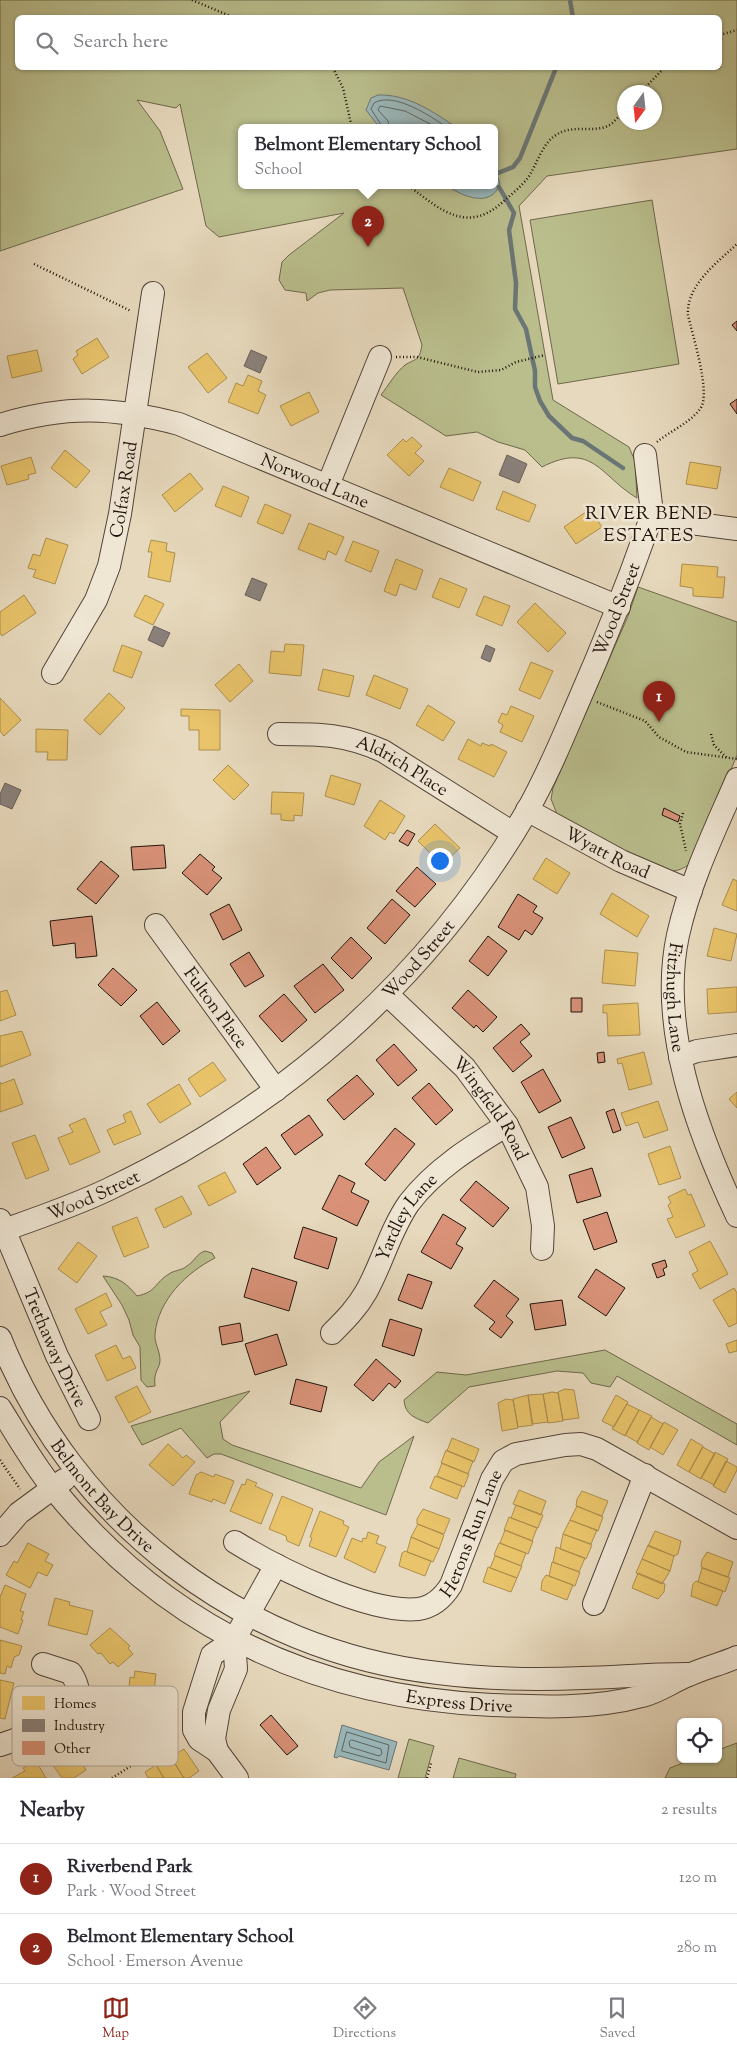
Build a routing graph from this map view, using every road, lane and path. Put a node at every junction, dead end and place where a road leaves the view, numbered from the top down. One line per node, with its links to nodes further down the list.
1 (192, 0): 2 (path)
2 (228, 15)
3 (737, 30): 4 (path)
4 (722, 34)
5 (334, 70): 9 (path)
6 (662, 70): 7 (path)
7 (648, 85)
8 (617, 117): 10 (path)
9 (351, 124)
10 (413, 189)
11 (737, 244): 18 (path)
12 (34, 264): 13 (path)
13 (152, 304): 16 (street, Colfax Road)
14 (545, 355): 15 (path)
15 (380, 358): 19 (street)
16 (135, 413): 17 (street, Norwood Lane); 19 (street, Norwood Lane); 23 (street, Colfax Road)
17 (0, 424)
18 (645, 458): 20 (street)
19 (328, 485): 22 (street, Norwood Lane)
20 (653, 521): 21 (street); 22 (street, Wood Street)
21 (737, 528)
22 (619, 607): 24 (street, Wood Street)
23 (53, 673)
24 (581, 696): 27 (path); 30 (street, Wood Street)
25 (279, 734): 32 (street, Aldrich Place)
26 (711, 734): 27 (path)
27 (728, 759): 28 (path)
28 (737, 759)
29 (737, 779): 34 (street, Fitzhugh Lane)
30 (527, 810): 32 (street, Wood Street); 34 (street, Wyatt Road)
31 (683, 813): 33 (path)
32 (513, 833): 36 (street, Wood Street)
33 (687, 855)
34 (690, 890): 38 (street, Fitzhugh Lane)
35 (156, 924): 39 (street, Fulton Place)
36 (388, 995): 39 (street, Wood Street); 40 (street, Wingfield Road)
37 (737, 1045): 38 (street)
38 (680, 1057): 41 (street, Fitzhugh Lane)
39 (276, 1090): 42 (street, Wood Street)
40 (507, 1125): 43 (street, Wingfield Road); 44 (street, Yardley Lane)
41 (737, 1216)
42 (2, 1225): 47 (street, Trethaway Drive)
43 (542, 1249)
44 (332, 1333)
45 (0, 1338): 49 (street, Belmont Bay Drive)
46 (0, 1408): 51 (street, Belmont Bay Drive)
47 (89, 1419)
48 (0, 1460): 52 (path)
49 (76, 1473): 51 (street); 58 (street, Belmont Bay Drive)
50 (645, 1475): 53 (street, Herons Run Lane); 56 (street, Herons Run Lane); 57 (street)
51 (52, 1487): 54 (street); 59 (street, Belmont Bay Drive)
52 (23, 1492)
53 (737, 1528)
54 (0, 1535)
55 (235, 1542): 56 (street, Herons Run Lane)
56 (276, 1565): 58 (street)
57 (594, 1604)
58 (248, 1616): 59 (street); 62 (street, Express Drive)
59 (234, 1640): 62 (street, Express Drive); 72 (street)
60 (737, 1657): 62 (street, Express Drive)
61 (43, 1664): 63 (street)
62 (689, 1674)
63 (77, 1686)
64 (185, 1731): 65 (path)
65 (178, 1736)
66 (12, 1741): 67 (street)
67 (0, 1745)
68 (429, 1763): 70 (path)
69 (131, 1766): 71 (path)
70 (427, 1777): 73 (path)
71 (112, 1778)
72 (237, 1778)
73 (433, 1778)

